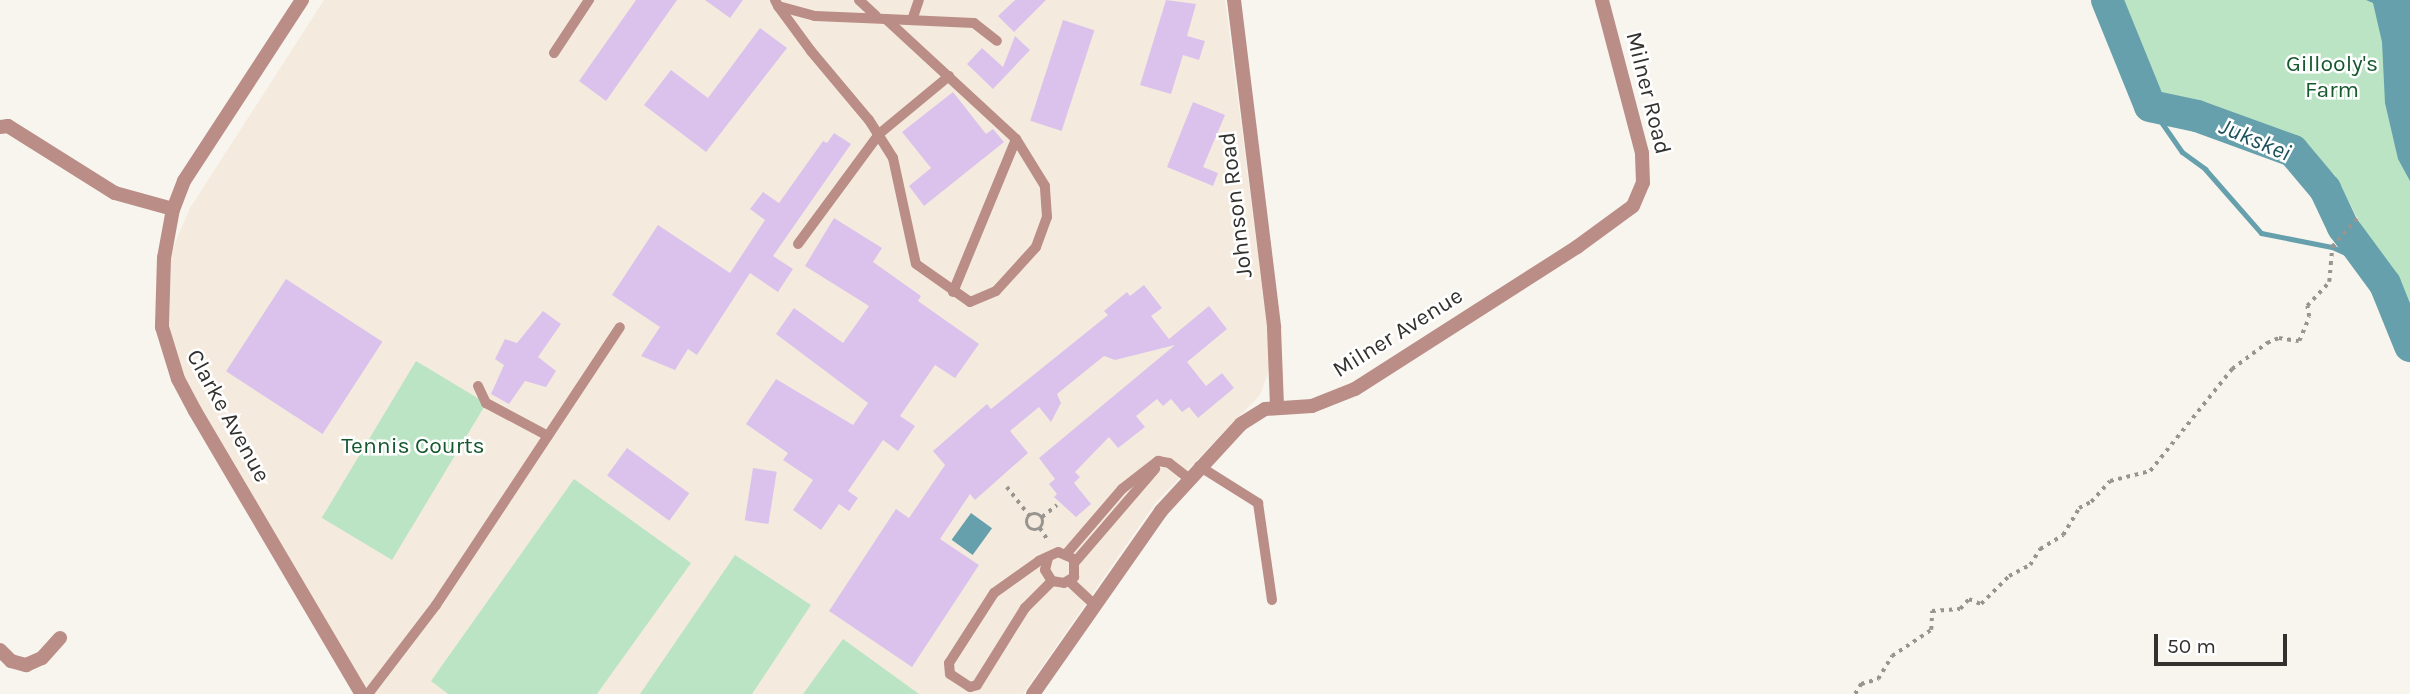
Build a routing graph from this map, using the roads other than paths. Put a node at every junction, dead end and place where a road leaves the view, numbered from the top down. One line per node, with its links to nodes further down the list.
1 (302, 0): 17 (street, Clarke Avenue)
2 (589, 0): 11 (lane)
3 (859, 0): 8 (lane)
4 (919, 0): 9 (lane)
5 (1234, 0): 22 (street, Johnson Road)
6 (1602, 0): 16 (street, Milner Road)
7 (776, 3): 8 (lane); 14 (lane)
8 (881, 17): 9 (lane); 12 (lane)
9 (912, 20): 10 (lane)
10 (998, 41)
11 (554, 53)
12 (949, 76): 14 (lane); 15 (lane)
13 (0, 127): 17 (street)
14 (879, 134): 18 (lane); 19 (lane)
15 (1016, 139): 19 (lane); 19 (lane)
16 (1638, 197): 22 (street, Milner Avenue)
17 (173, 209): 36 (street, Clarke Avenue)
18 (798, 243)
19 (953, 292)
20 (620, 327): 23 (lane)
21 (478, 386): 23 (lane)
22 (1278, 406): 25 (street, Milner Avenue)
23 (548, 436): 37 (lane)
24 (1165, 461): 26 (lane); 27 (lane); 29 (lane)
25 (1198, 466): 26 (street, Milner Avenue); 32 (lane)
26 (1188, 478): 33 (street, Milner Avenue)
27 (1067, 553): 28 (lane); 29 (lane)
28 (1048, 558): 30 (lane); 30 (lane)
29 (1075, 562): 31 (lane)
30 (1052, 580): 31 (lane)
31 (1069, 581): 33 (lane)
32 (1272, 600)
33 (1095, 605): 38 (street, Milner Avenue)
34 (60, 638): 35 (street)
35 (0, 650)
36 (362, 694)
37 (368, 694)
38 (1033, 694)

